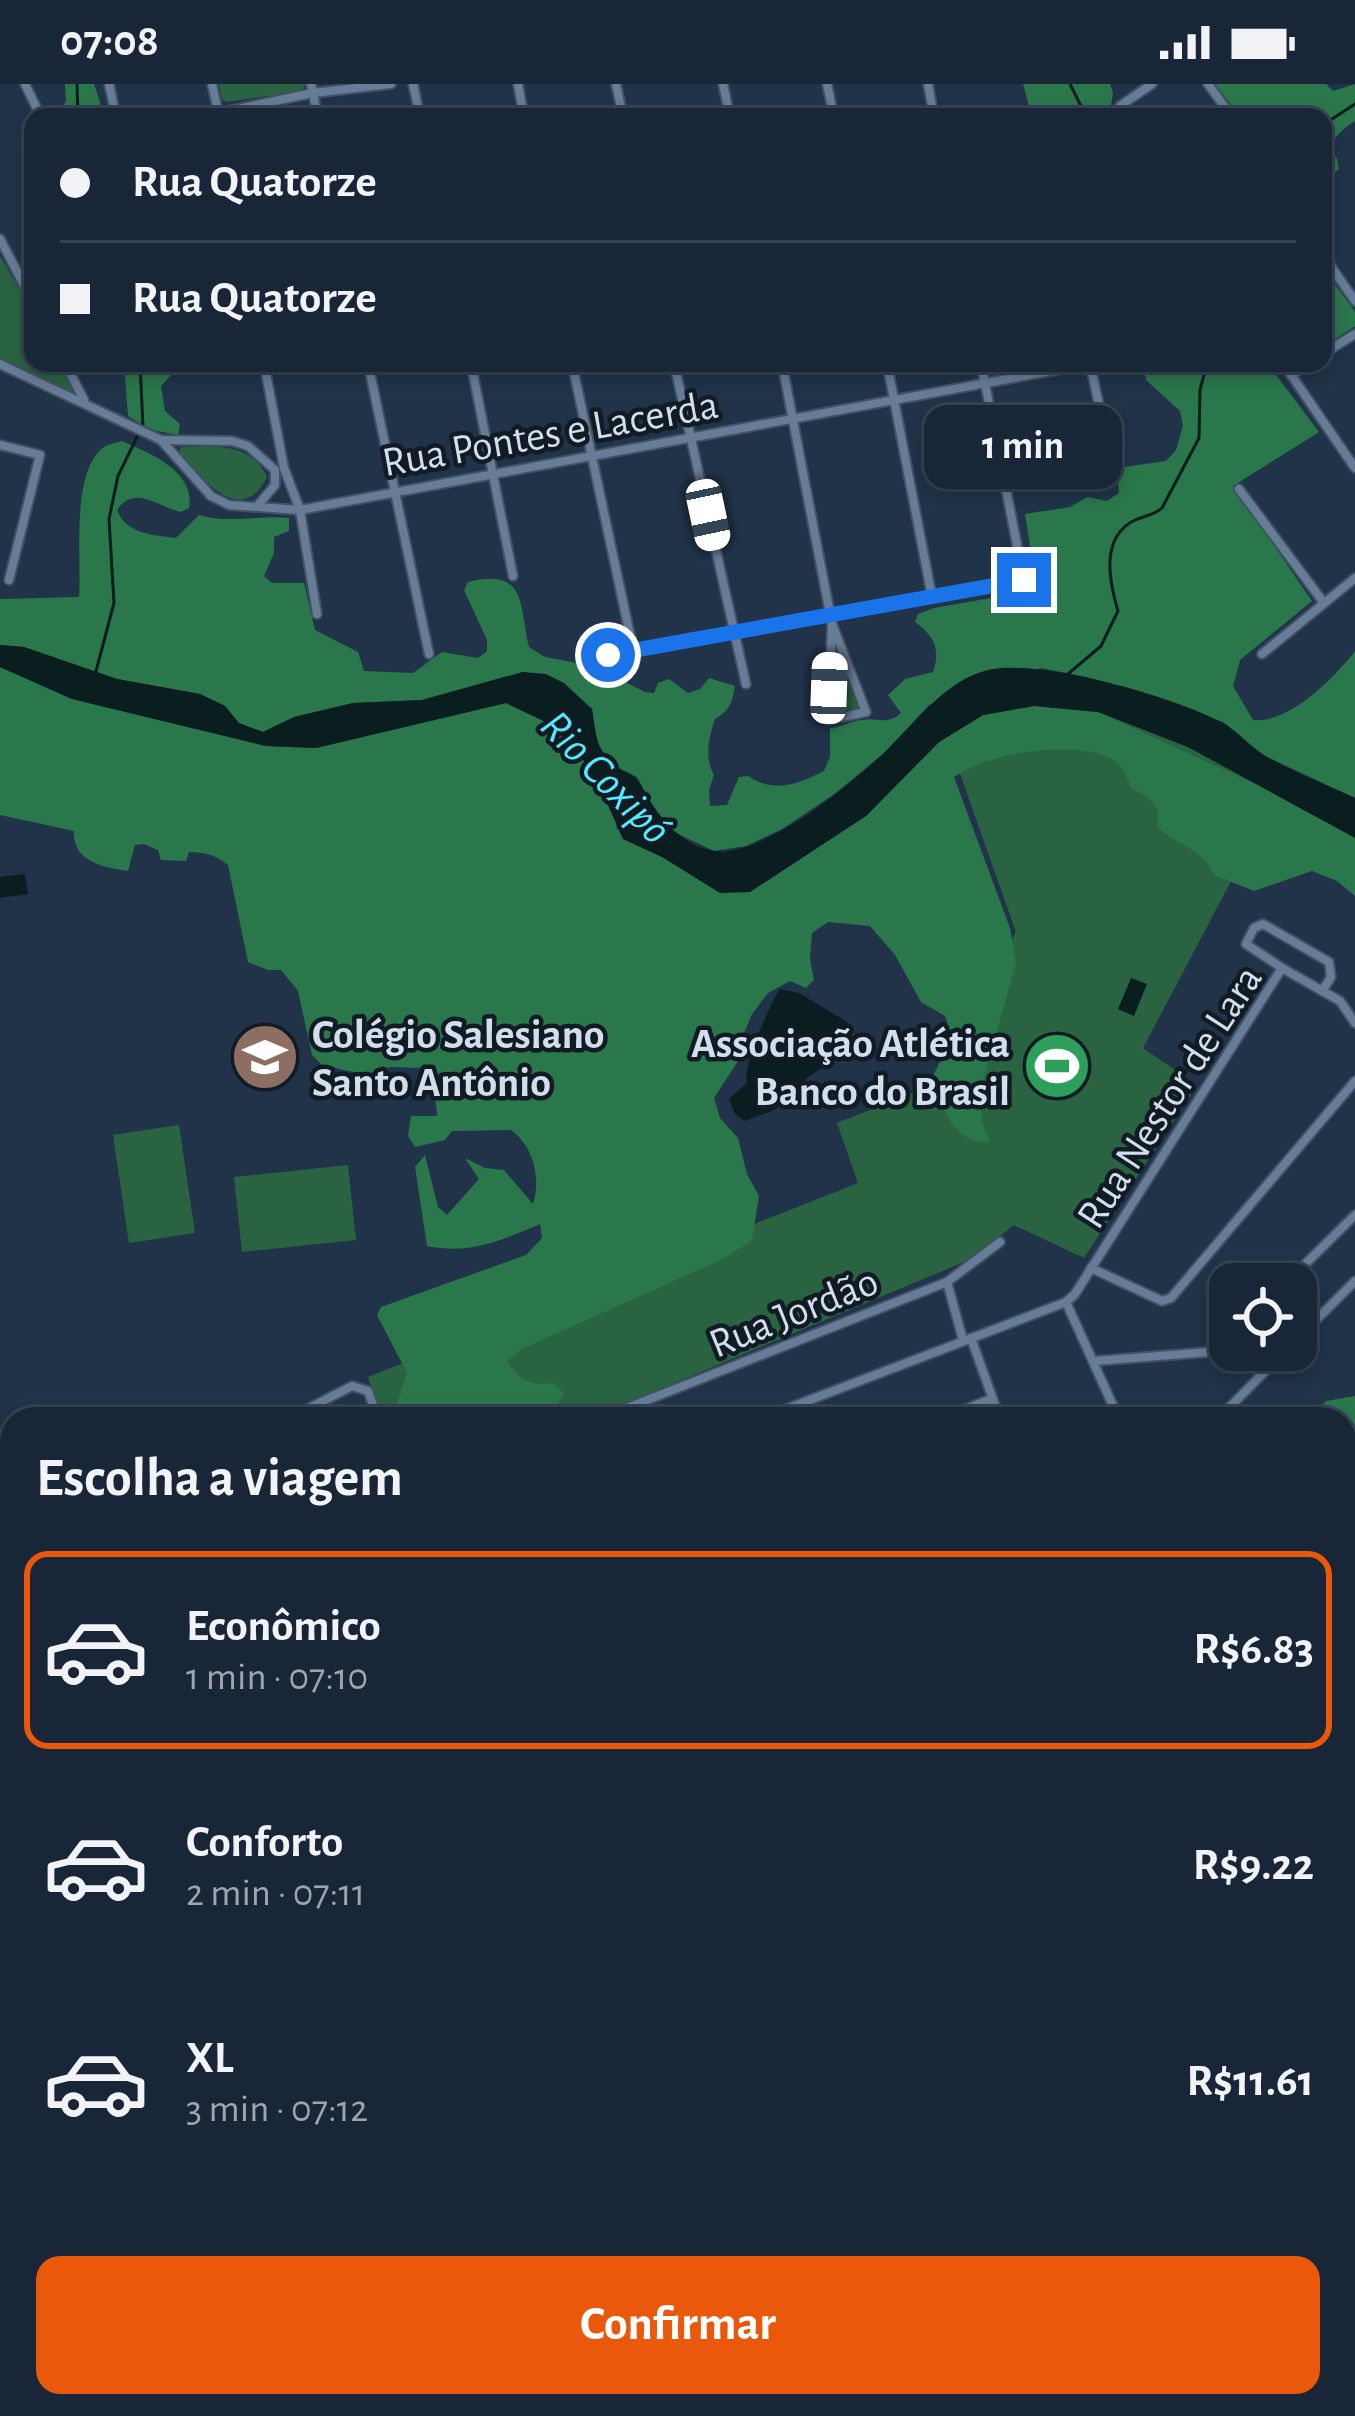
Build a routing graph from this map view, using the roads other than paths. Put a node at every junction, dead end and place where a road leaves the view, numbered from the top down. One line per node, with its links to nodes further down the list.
1 (391, 84): 3 (street)
2 (1152, 84): 4 (street)
3 (312, 89): 5 (street)
4 (1120, 106)
5 (244, 108)
6 (0, 239): 7 (street)
7 (3, 251): 9 (street)
8 (1332, 268): 10 (street)
9 (24, 287)
10 (1355, 302)
11 (0, 364): 28 (street)
12 (70, 372): 28 (street)
13 (265, 372): 35 (street)
14 (370, 372): 39 (street)
15 (473, 372): 37 (street)
16 (574, 372): 34 (street)
17 (676, 372): 30 (street)
18 (784, 372): 29 (street)
19 (888, 372): 27 (street)
20 (983, 372): 26 (street)
21 (1048, 372): 26 (street, Rua Pontes e Lacerda)
22 (1093, 372): 33 (street)
23 (1289, 372): 25 (street)
24 (1296, 372): 25 (street)
25 (1291, 375): 36 (street)
26 (986, 385): 27 (street, Rua Pontes e Lacerda); 45 (street)
27 (894, 399): 29 (street, Rua Pontes e Lacerda); 45 (street)
28 (85, 401): 31 (street)
29 (794, 419): 30 (street, Rua Pontes e Lacerda); 47 (street)
30 (691, 437): 34 (street, Rua Pontes e Lacerda); 50 (street)
31 (158, 439): 35 (street); 40 (street, Rua Pontes e Lacerda)
32 (0, 445): 44 (street)
33 (1109, 456)
34 (590, 457): 37 (street, Rua Pontes e Lacerda); 51 (street)
35 (279, 469): 40 (street); 41 (street)
36 (1355, 469)
37 (493, 473): 39 (street, Rua Pontes e Lacerda); 42 (street)
38 (1239, 489): 46 (street)
39 (395, 491): 41 (street, Rua Pontes e Lacerda); 52 (street)
40 (258, 505): 41 (street, Rua Pontes e Lacerda)
41 (300, 510): 48 (street)
42 (513, 576)
43 (1355, 578): 46 (street)
44 (10, 580)
45 (932, 597): 47 (street)
46 (1324, 602): 53 (street)
47 (829, 612): 49 (street); 50 (street)
48 (317, 614)
49 (832, 624): 49 (street)
50 (733, 631): 51 (street); 55 (street)
51 (633, 650): 54 (street)
52 (429, 654)
53 (1262, 654)
54 (582, 659)
55 (746, 684)
56 (1282, 968): 57 (street, Rua Nestor de Lara); 57 (street); 63 (street, Rua Nestor de Lara)
57 (1322, 991): 58 (street, Rua Nestor de Lara)
58 (1355, 1023)
59 (1355, 1081): 63 (street, Rua Nestor de Lara)
60 (1355, 1215): 62 (street)
61 (1000, 1242): 65 (street, Rua Jordão)
62 (1306, 1263)
63 (1090, 1268): 66 (street, Rua Nestor de Lara)
64 (1355, 1281): 67 (street)
65 (947, 1282): 68 (street); 75 (street, Rua Jordão)
66 (1066, 1302): 68 (street); 70 (street)
67 (1317, 1319)
68 (967, 1339): 72 (street); 76 (street)
69 (1209, 1352): 70 (street)
70 (1095, 1361): 79 (street)
71 (1265, 1371): 80 (street)
72 (991, 1399): 77 (street); 78 (street)
73 (311, 1407): 74 (street)
74 (374, 1407)
75 (629, 1407)
76 (791, 1407)
77 (971, 1407)
78 (995, 1407)
79 (1114, 1407)
80 (1230, 1407)

